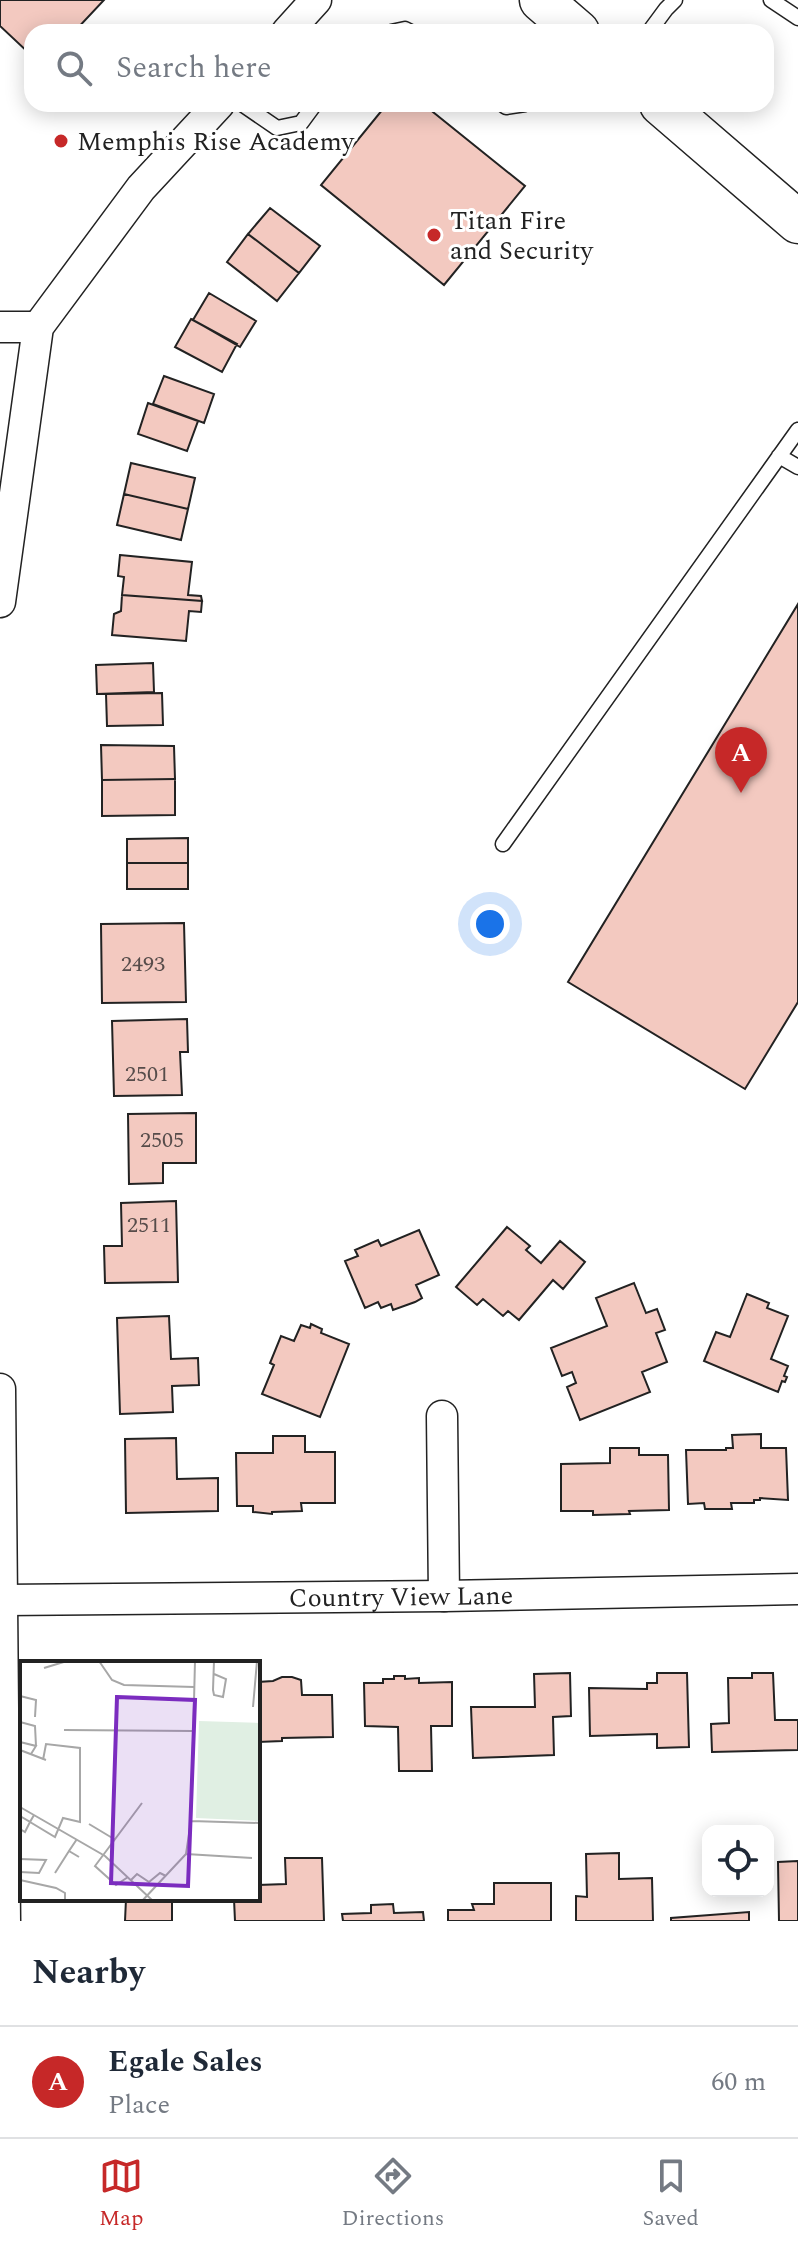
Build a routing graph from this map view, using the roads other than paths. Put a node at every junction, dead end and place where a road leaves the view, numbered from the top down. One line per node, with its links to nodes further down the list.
1 (316, 0): 6 (street)
2 (541, 0): 7 (main road)
3 (675, 0): 8 (lane)
4 (771, 0): 5 (lane)
5 (798, 18)
6 (294, 24)
7 (569, 24)
8 (655, 24)
9 (212, 112): 15 (street)
10 (254, 112): 11 (lane)
11 (309, 112)
12 (670, 112): 13 (main road)
13 (798, 222)
14 (0, 327): 15 (street)
15 (38, 327): 19 (street)
16 (798, 430): 17 (lane)
17 (779, 456): 18 (lane); 20 (lane)
18 (798, 467)
19 (0, 602)
20 (503, 844)
21 (0, 1389): 25 (street)
22 (442, 1416): 24 (street)
23 (798, 1589): 24 (street, Country View Lane)
24 (444, 1596): 25 (street, Country View Lane)
25 (3, 1600): 26 (street)
26 (5, 1921)

